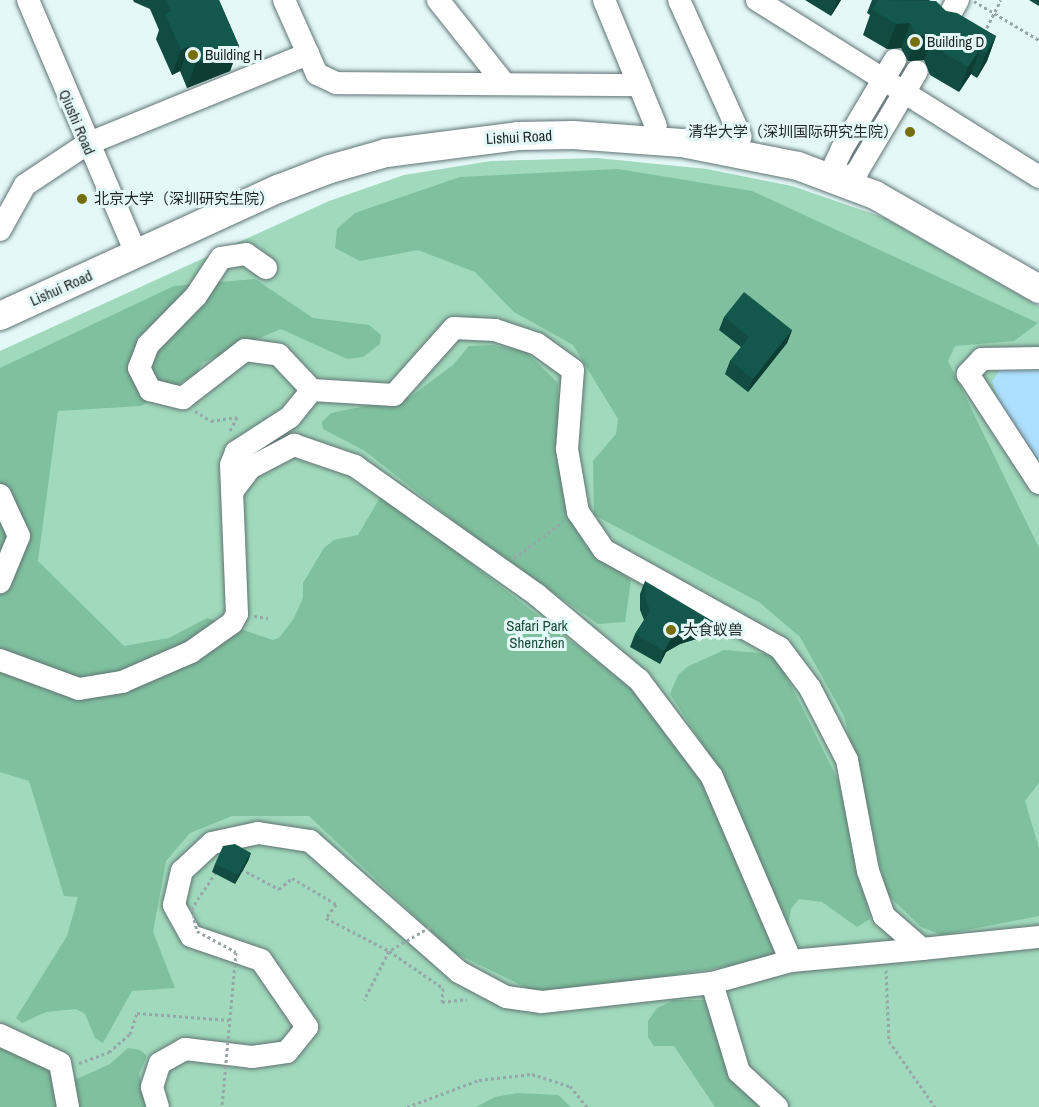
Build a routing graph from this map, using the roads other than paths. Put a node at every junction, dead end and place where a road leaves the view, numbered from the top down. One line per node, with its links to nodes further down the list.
1 (28, 0): 18 (street, Qiushi Road)
2 (284, 0): 9 (street)
3 (438, 0): 13 (street)
4 (604, 0): 14 (street)
5 (679, 0): 17 (street)
6 (757, 0): 12 (street)
7 (958, 0): 8 (street)
8 (944, 25)
9 (308, 54): 13 (street); 18 (street)
10 (895, 60): 12 (street)
11 (917, 71): 15 (street)
12 (884, 79): 15 (street); 19 (street)
13 (503, 82): 14 (street)
14 (639, 85): 16 (street)
15 (904, 92): 19 (street); 20 (street)
16 (656, 126): 17 (main road, Lishui Road); 22 (main road, Lishui Road)
17 (741, 137): 19 (main road, Lishui Road)
18 (87, 144): 21 (street); 22 (street, Qiushi Road)
19 (844, 172): 24 (main road, Lishui Road); 25 (main road, Lishui Road); 28 (main road, Lishui Road)
20 (1039, 177)
21 (0, 230)
22 (131, 242): 26 (main road, Lishui Road)
23 (266, 268): 31 (street)
24 (1039, 273)
25 (1039, 289)
26 (0, 300)
27 (470, 311): 29 (street)
28 (0, 316)
29 (454, 328): 31 (street); 38 (street)
30 (1039, 358): 32 (street)
31 (312, 390): 33 (street)
32 (1039, 483)
33 (235, 488): 36 (street); 39 (street)
34 (0, 495): 35 (street)
35 (0, 582)
36 (0, 660)
37 (1039, 937): 38 (street)
38 (922, 949): 39 (street)
39 (791, 961): 40 (street)
40 (712, 983): 43 (street); 44 (street)
41 (0, 1035): 42 (street)
42 (68, 1107)
43 (158, 1107)
44 (777, 1107)

